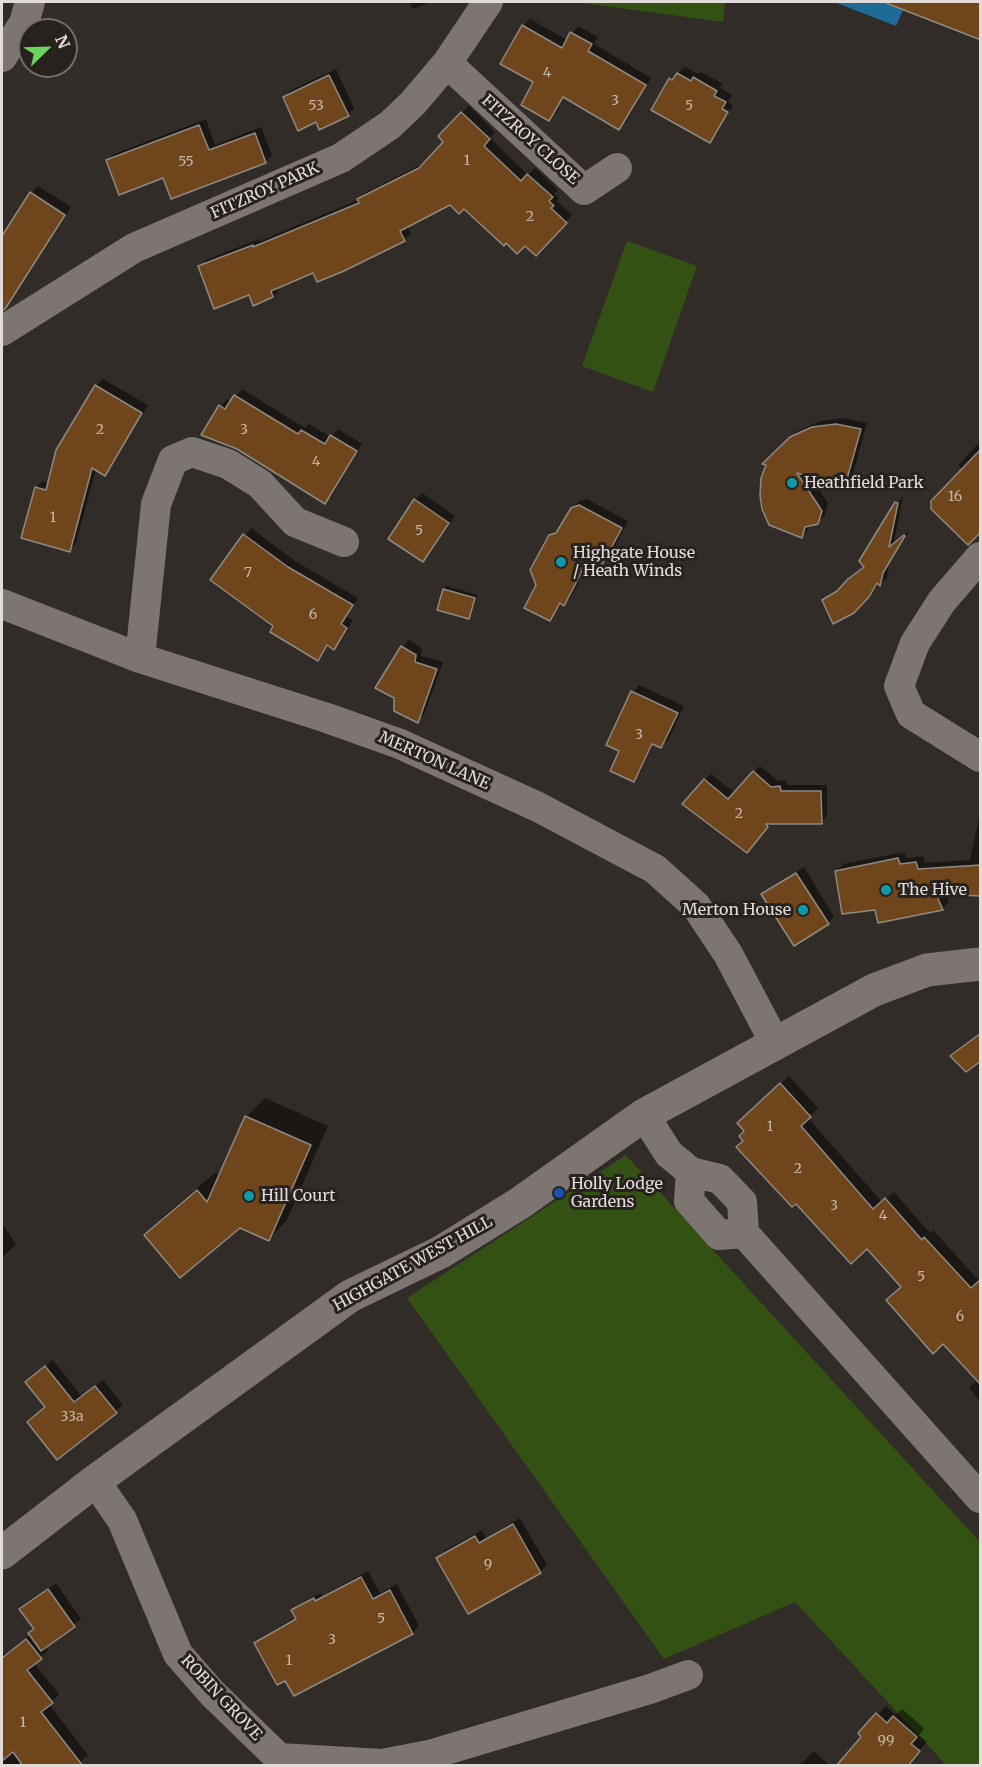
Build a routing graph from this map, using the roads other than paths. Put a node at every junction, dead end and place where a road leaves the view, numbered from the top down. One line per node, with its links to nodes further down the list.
1 (30, 2): 3 (street)
2 (488, 2): 4 (street, FITZROY PARK)
3 (2, 57)
4 (447, 63): 5 (street, FITZROY CLOSE); 6 (street, FITZROY PARK)
5 (617, 168)
6 (2, 331)
7 (344, 542): 10 (street)
8 (981, 557): 11 (street)
9 (2, 604): 10 (street, MERTON LANE)
10 (140, 658): 13 (street, MERTON LANE)
11 (981, 757)
12 (981, 964): 13 (street, HIGHGATE WEST HILL)
13 (775, 1043): 14 (street, HIGHGATE WEST HILL)
14 (644, 1115): 15 (street, HIGHGATE WEST HILL); 16 (street)
15 (94, 1481): 17 (street, HIGHGATE WEST HILL); 18 (street, ROBIN GROVE)
16 (981, 1498)
17 (2, 1553)
18 (688, 1675)

